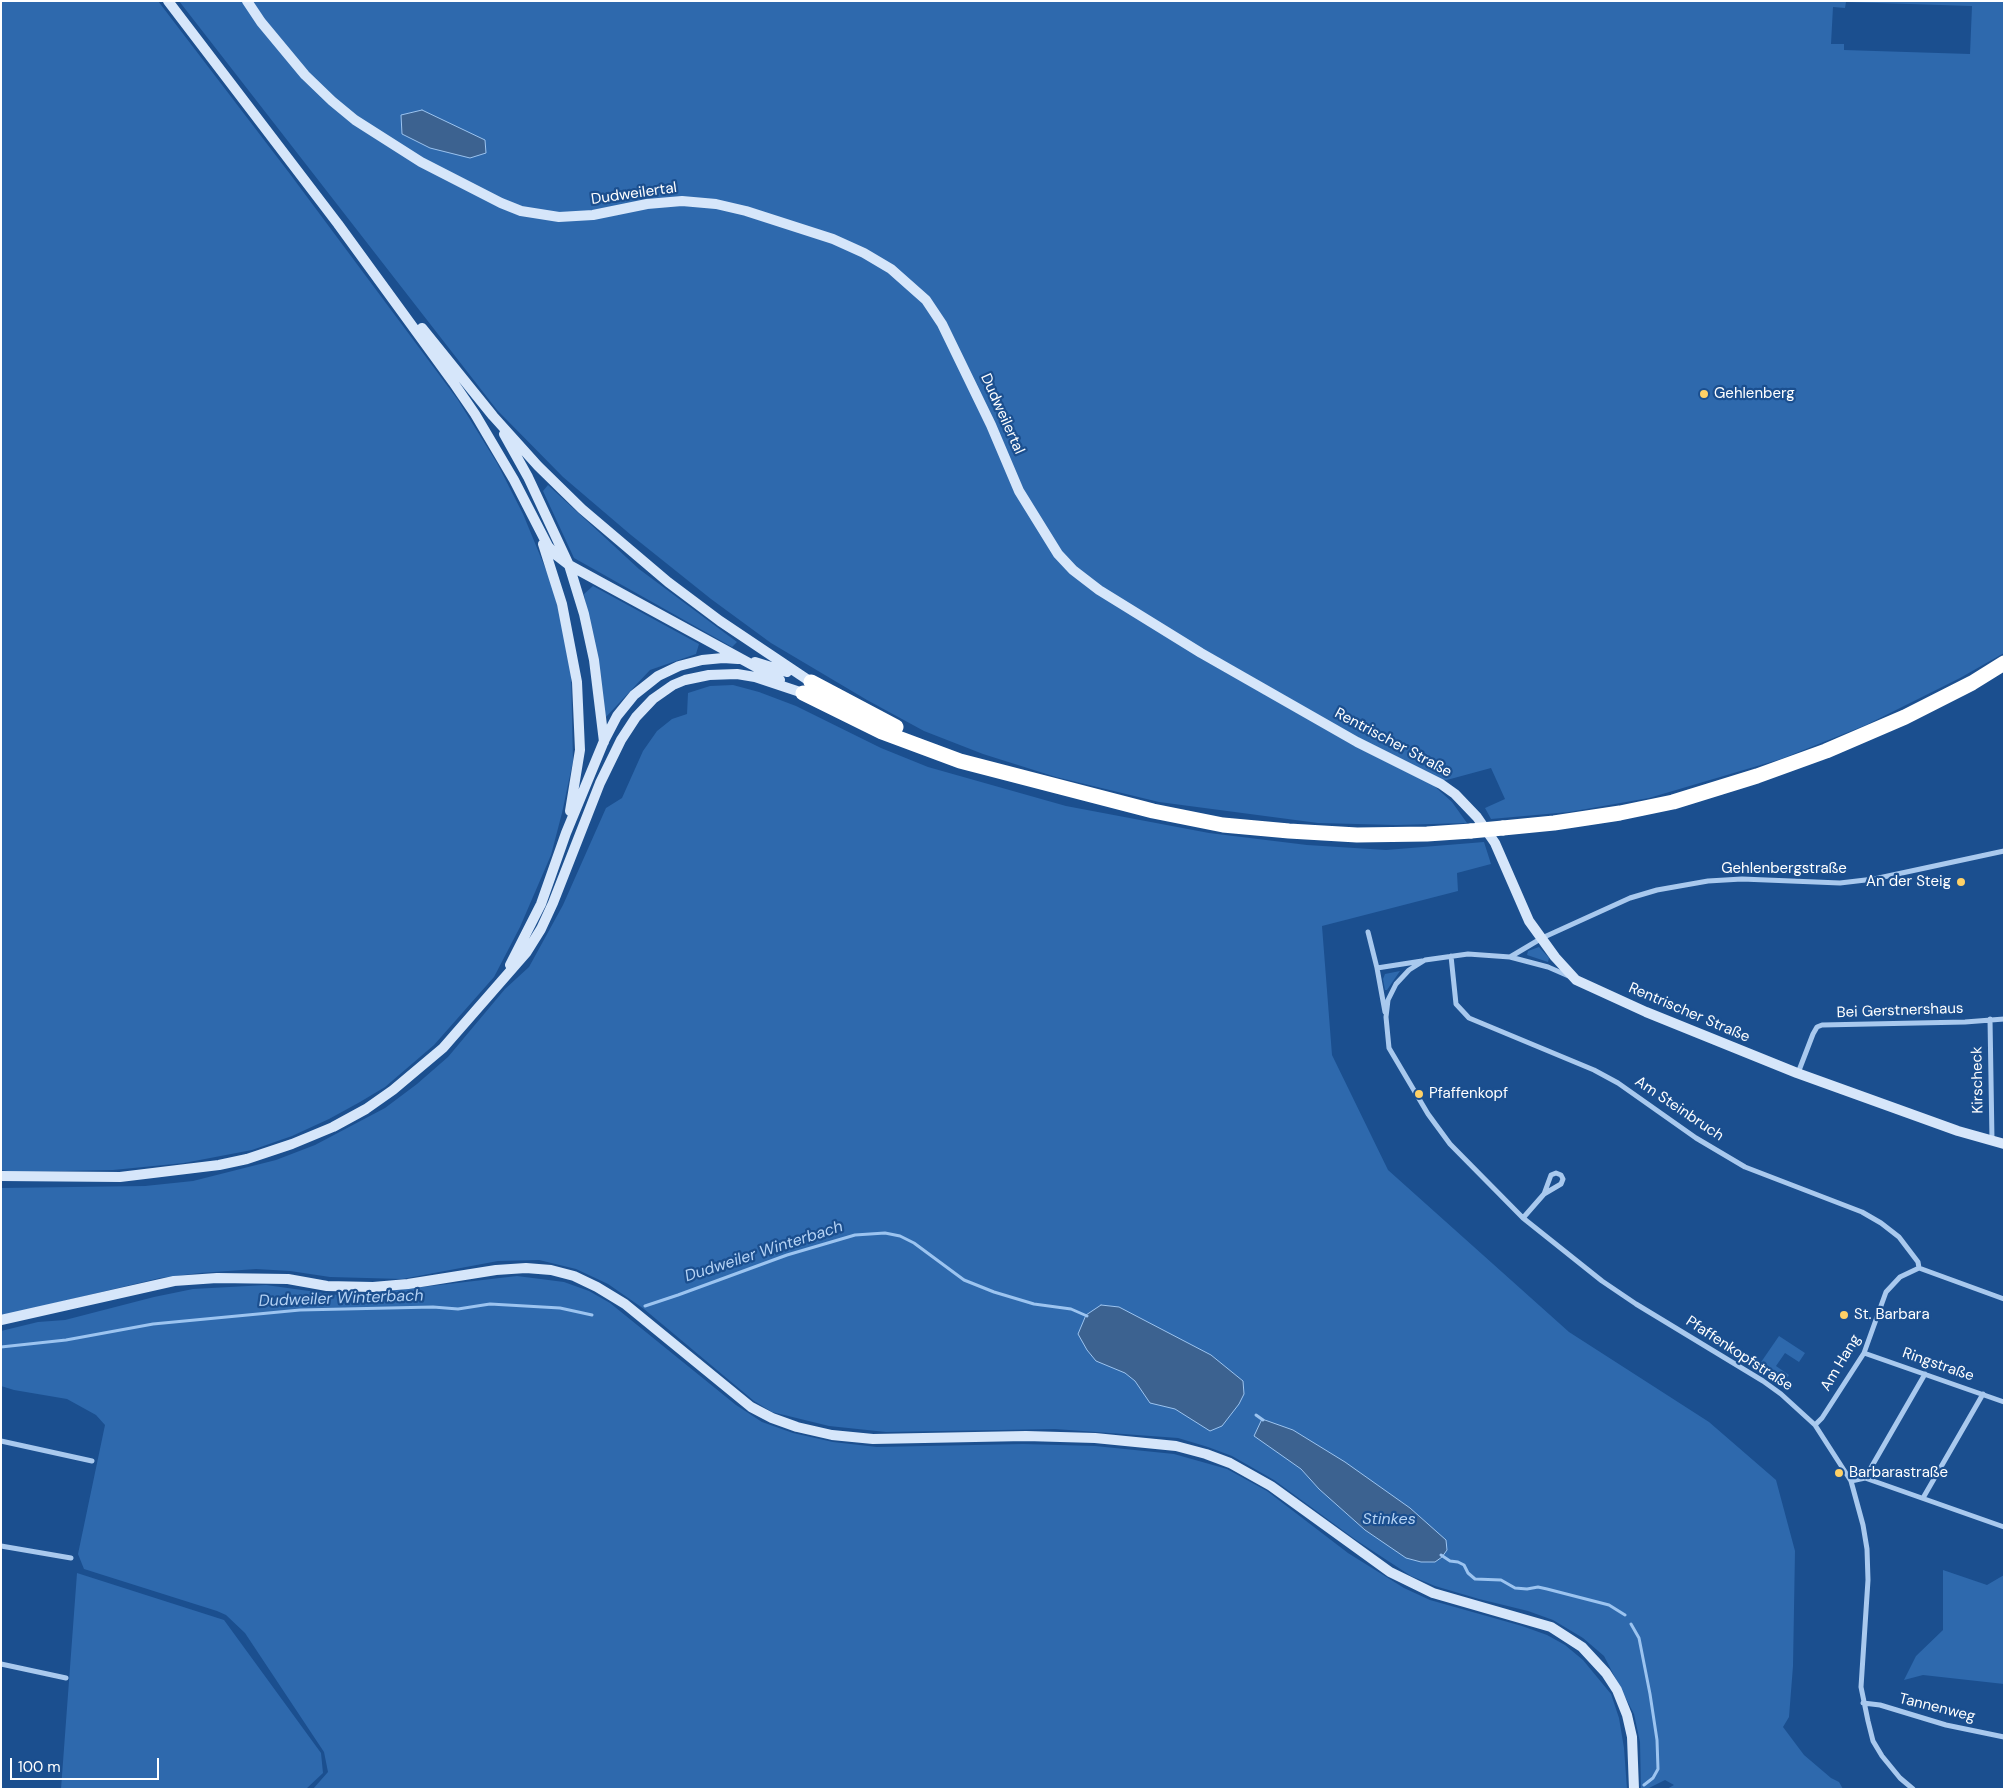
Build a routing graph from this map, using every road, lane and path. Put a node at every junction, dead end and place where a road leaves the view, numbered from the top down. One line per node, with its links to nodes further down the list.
1 (168, 1): 3 (main road)
2 (247, 1): 5 (main road, Dudweilertal)
3 (338, 224): 4 (main road); 6 (main road)
4 (493, 416): 7 (main road); 10 (main road)
5 (1019, 491): 16 (main road, Rentrischer Straße)
6 (532, 517): 7 (main road); 13 (main road)
7 (570, 565): 8 (main road); 11 (main road)
8 (742, 659): 10 (main road); 11 (main road)
9 (2004, 663): 10 (highway, bridge)
10 (807, 688): 12 (main road)
11 (604, 741): 12 (main road); 13 (main road)
12 (600, 783): 22 (main road)
13 (566, 833): 22 (main road)
14 (2004, 850): 16 (street, Gehlenbergstraße)
15 (1368, 932): 20 (street, Pfaffenkopfstraße)
16 (1542, 938): 18 (street); 21 (main road, Rentrischer Straße)
17 (1451, 956): 18 (street, Pfaffenkopfstraße); 19 (street, Pfaffenkopfstraße); 32 (street, Am Steinbruch)
18 (1510, 956): 21 (street, Pfaffenkopfstraße)
19 (1425, 960): 20 (street, Pfaffenkopfstraße); 23 (street, Pfaffenkopfstraße)
20 (1377, 968): 23 (street, Pfaffenkopfstraße)
21 (1576, 980): 26 (main road, Rentrischer Straße)
22 (501, 981): 29 (main road)
23 (1386, 1017): 31 (street, Pfaffenkopfstraße)
24 (1990, 1019): 25 (street, Bei Gerstnershaus); 26 (street, Bei Gerstnershaus); 27 (street, Kirscheck)
25 (2004, 1019)
26 (1798, 1073): 27 (main road, Rentrischer Straße)
27 (1992, 1140): 28 (main road, Rentrischer Straße)
28 (2004, 1144)
29 (3, 1176)
30 (1544, 1194): 31 (street)
31 (1523, 1218): 39 (street, Pfaffenkopfstraße)
32 (1919, 1268): 33 (street); 35 (street, Am Hang)
33 (2004, 1299)
34 (1, 1320): 52 (main road)
35 (1864, 1353): 36 (street, Ringstraße); 39 (street, Am Hang)
36 (1925, 1374): 37 (street, Ringstraße); 42 (street)
37 (1983, 1394): 38 (street, Ringstraße); 44 (street)
38 (2004, 1402)
39 (1815, 1425): 43 (street, Pfaffenkopfstraße)
40 (1, 1441): 41 (street)
41 (92, 1461)
42 (1866, 1478): 43 (street); 44 (street)
43 (1850, 1481): 50 (street, Pfaffenkopfstraße)
44 (1923, 1498): 45 (street)
45 (2004, 1527)
46 (1, 1546): 47 (street)
47 (71, 1558)
48 (1, 1664): 49 (street)
49 (66, 1678)
50 (1863, 1703): 51 (street, Tannenweg); 53 (street, Pfaffenkopfstraße)
51 (2004, 1737)
52 (1634, 1789)
53 (1912, 1789)

